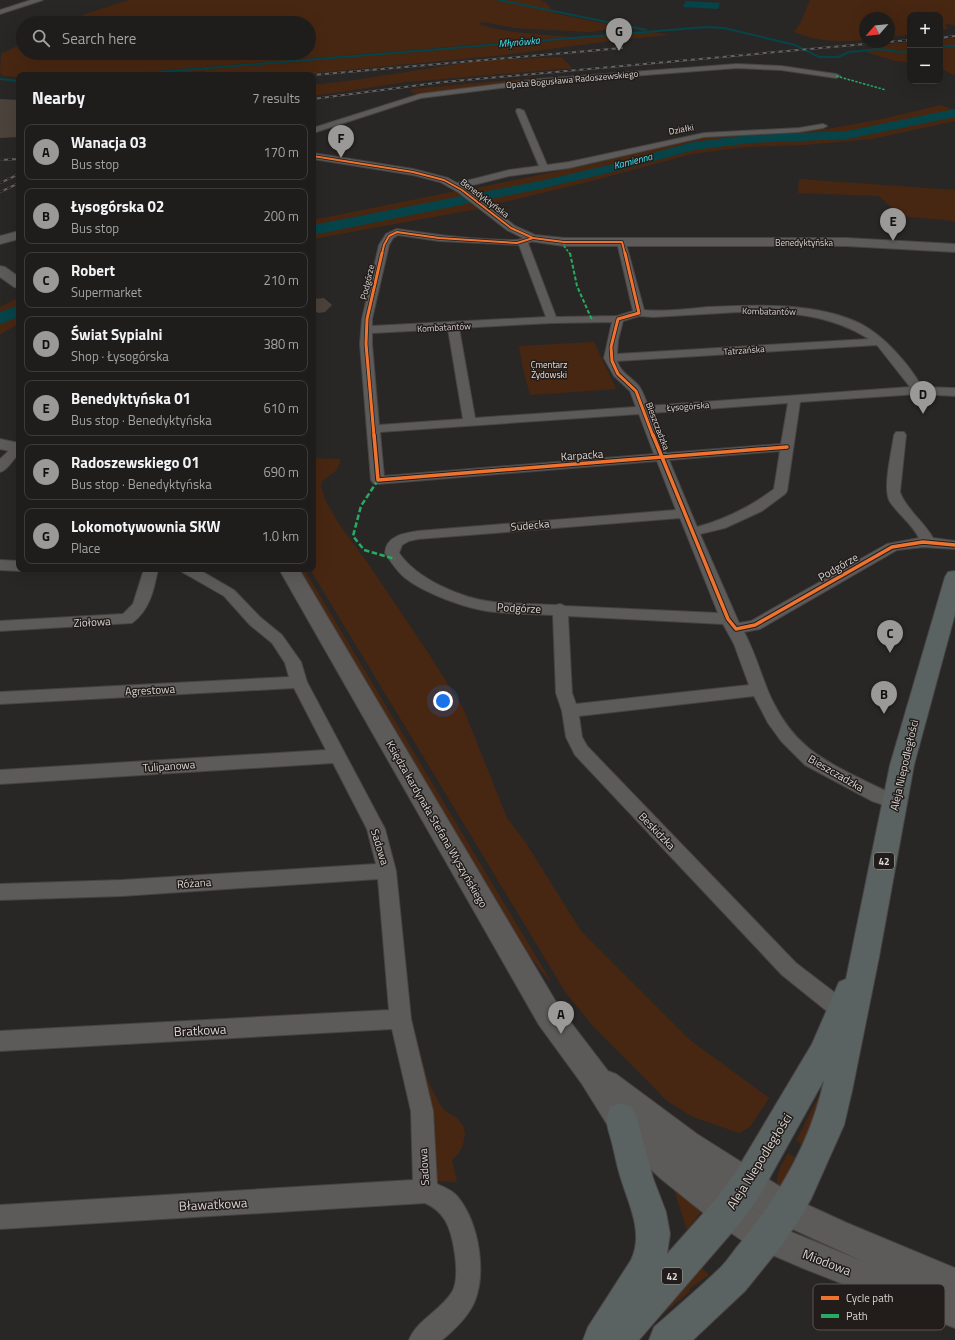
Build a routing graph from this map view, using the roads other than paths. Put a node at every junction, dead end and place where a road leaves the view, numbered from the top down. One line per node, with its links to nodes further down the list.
1 (39, 0): 2 (street)
2 (0, 12)
3 (836, 76): 6 (street, Opata Bogusława Radoszewskiego)
4 (521, 112): 8 (street)
5 (823, 126): 8 (street, Działki)
6 (316, 130)
7 (316, 156): 9 (street, Benedyktyńska)
8 (544, 168): 9 (street, Działki)
9 (459, 188): 12 (street, Benedyktyńska)
10 (12, 228): 11 (street)
11 (0, 240)
12 (528, 240): 13 (street, Benedyktyńska); 19 (street); 21 (street, Podgórze)
13 (622, 242): 14 (street, Benedyktyńska); 17 (street)
14 (955, 248)
15 (0, 270): 16 (main road)
16 (16, 282)
17 (639, 313): 18 (street); 22 (street, Kombatantów)
18 (618, 319): 19 (street, Kombatantów); 23 (street)
19 (552, 320): 20 (street, Kombatantów)
20 (453, 326): 21 (street, Kombatantów); 28 (street)
21 (367, 330): 29 (street, Podgórze)
22 (879, 342): 23 (street, Tatrzańska); 24 (street, Kombatantów)
23 (610, 358): 27 (street, Bieszczadzka)
24 (918, 390): 25 (street, Łysogórska); 26 (street, Łysogórska)
25 (955, 392)
26 (795, 398): 27 (street, Łysogórska); 33 (street)
27 (643, 410): 28 (street, Łysogórska); 35 (street, Bieszczadzka)
28 (470, 422): 29 (street, Łysogórska)
29 (373, 429): 38 (street, Podgórze)
30 (900, 435): 41 (street)
31 (0, 444): 32 (street)
32 (16, 447)
33 (787, 447): 35 (street, Karpacka); 40 (street)
34 (16, 451): 37 (street)
35 (662, 458): 38 (street, Karpacka); 39 (street, Bieszczadzka)
36 (16, 464): 37 (street)
37 (2, 465)
38 (378, 480)
39 (685, 512): 40 (street, Bieszczadzka); 43 (street, Sudecka)
40 (693, 532): 51 (street, Bieszczadzka)
41 (928, 542): 42 (street, Podgórze); 51 (street, Podgórze)
42 (955, 545)
43 (395, 559): 50 (street, Podgórze)
44 (0, 565): 45 (street)
45 (16, 566)
46 (150, 572): 52 (street, Ziołowa)
47 (192, 572): 53 (street, Sadowa)
48 (291, 572): 66 (main road, Księdza kardynała Stefana Wyszyńskiego)
49 (955, 576): 59 (main road, Aleja Niepodległości / 42)
50 (560, 609): 51 (street, Podgórze); 56 (street, Beskidzka)
51 (732, 624): 54 (street, Bieszczadzka)
52 (0, 626)
53 (299, 682): 55 (street, Agrestowa); 57 (street, Sadowa)
54 (760, 690): 56 (street); 59 (street, Bieszczadzka)
55 (0, 698)
56 (570, 711): 63 (street, Beskidzka)
57 (338, 756): 58 (street, Tulipanowa); 60 (street, Sadowa)
58 (0, 777)
59 (895, 802): 62 (main road, Aleja Niepodległości / 42)
60 (387, 871): 61 (street, Różana); 64 (street, Sadowa)
61 (0, 892)
62 (865, 957): 63 (main road, Aleja Niepodległości / 42); 70 (main road, Aleja Niepodległości / 42)
63 (840, 1009): 69 (main road, Aleja Niepodległości / 42)
64 (400, 1019): 65 (street, Bratkowa); 68 (street, Sadowa)
65 (0, 1041)
66 (593, 1074): 67 (main road, Księdza kardynała Stefana Wyszyńskiego); 69 (main road, Księdza kardynała Stefana Wyszyńskiego)
67 (621, 1118): 69 (main road, Księdza kardynała Stefana Wyszyńskiego); 78 (main road)
68 (425, 1191): 71 (street, Bławatkowa); 77 (street)
69 (738, 1198): 70 (main road, Księdza kardynała Stefana Wyszyńskiego); 72 (main road, Księdza kardynała Stefana Wyszyńskiego); 79 (main road, Aleja Niepodległości / 42)
70 (786, 1210): 72 (main road, Aleja Niepodległości / 42); 74 (street)
71 (0, 1217)
72 (767, 1237): 73 (street, Miodowa); 80 (main road, Aleja Niepodległości / 42)
73 (883, 1284)
74 (955, 1284)
75 (945, 1308): 76 (street, Miodowa)
76 (955, 1312)
77 (422, 1340)
78 (601, 1340)
79 (615, 1340)
80 (667, 1340)

